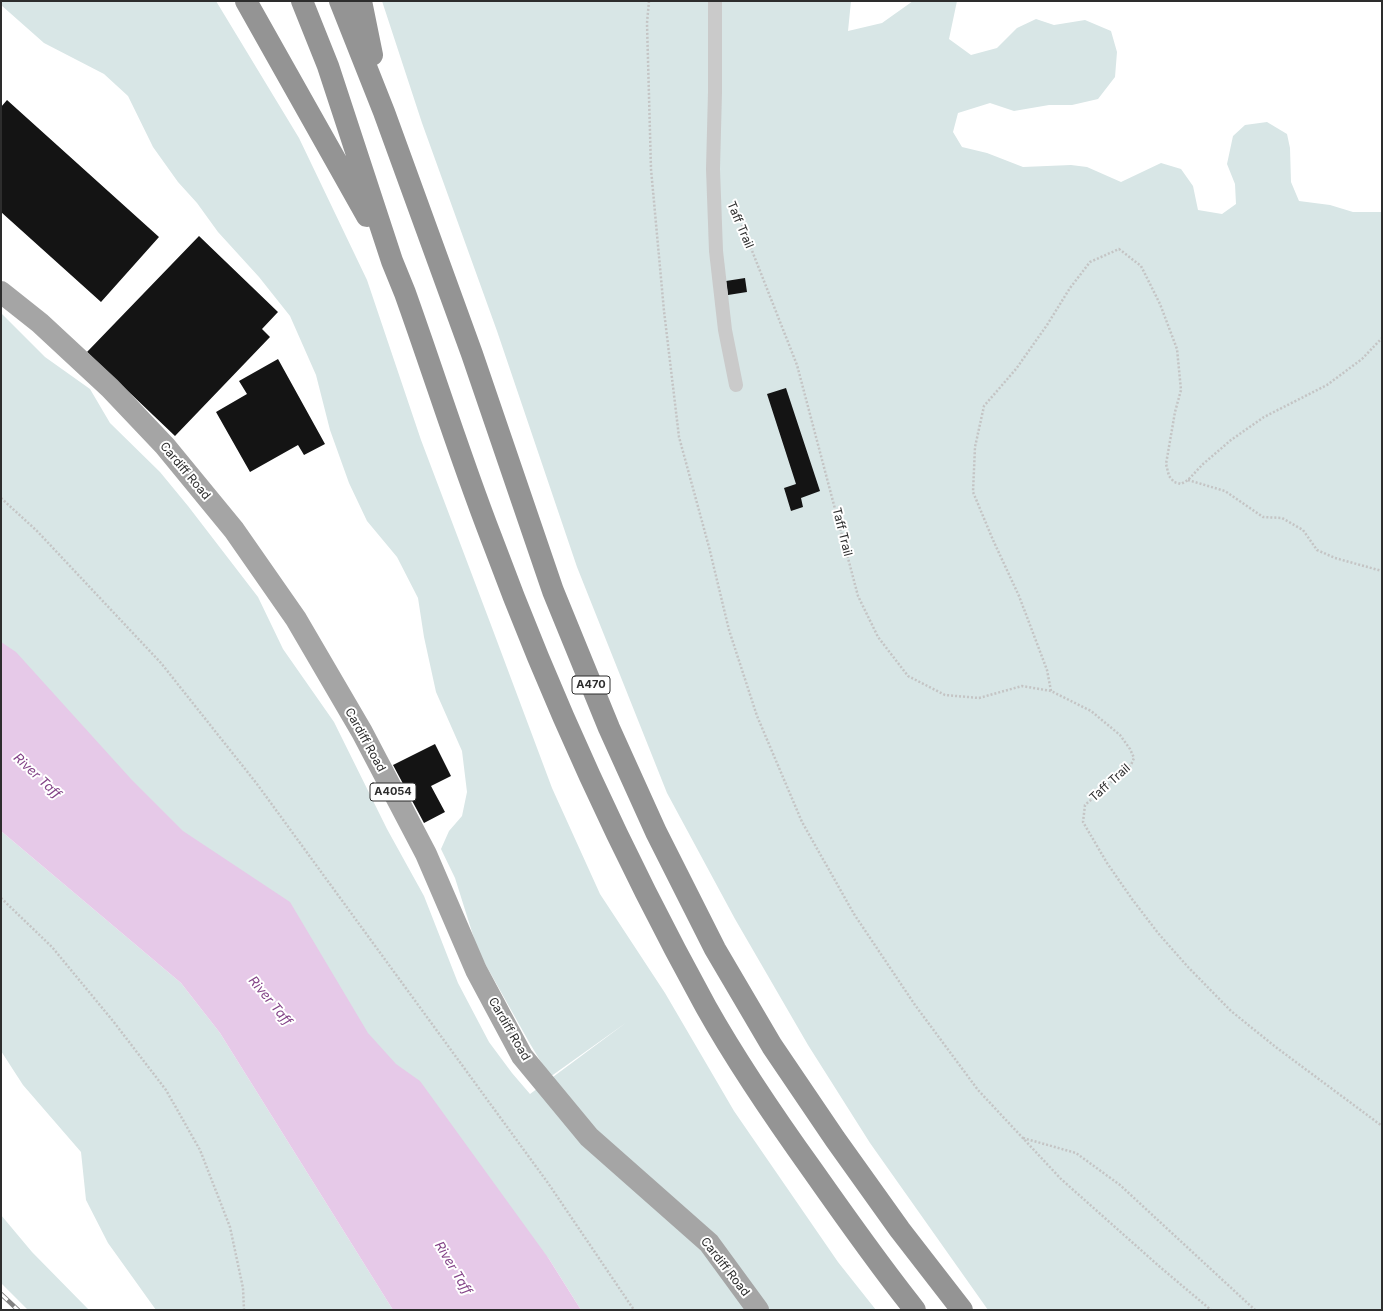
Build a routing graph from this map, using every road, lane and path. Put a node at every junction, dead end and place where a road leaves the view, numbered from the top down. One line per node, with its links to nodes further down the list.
1 (246, 1): 9 (highway)
2 (302, 1): 9 (highway, A470)
3 (340, 1): 7 (highway, A470)
4 (361, 1): 7 (highway)
5 (649, 1): 19 (path)
6 (715, 1): 12 (lane)
7 (384, 112): 24 (highway, A470)
8 (735, 208): 16 (path, Taff Trail)
9 (392, 261): 23 (highway, A470)
10 (1, 292): 22 (main road, Cardiff Road / A4054)
11 (1382, 338): 13 (path)
12 (736, 385)
13 (1188, 480): 15 (path); 16 (path)
14 (1, 498): 21 (path)
15 (1382, 571)
16 (1051, 691): 18 (path, Taff Trail)
17 (1, 898): 20 (path)
18 (1382, 1126)
19 (1022, 1137): 25 (path); 26 (path)
20 (244, 1310)
21 (634, 1310)
22 (758, 1310)
23 (915, 1310)
24 (962, 1310)
25 (1211, 1310)
26 (1255, 1310)

